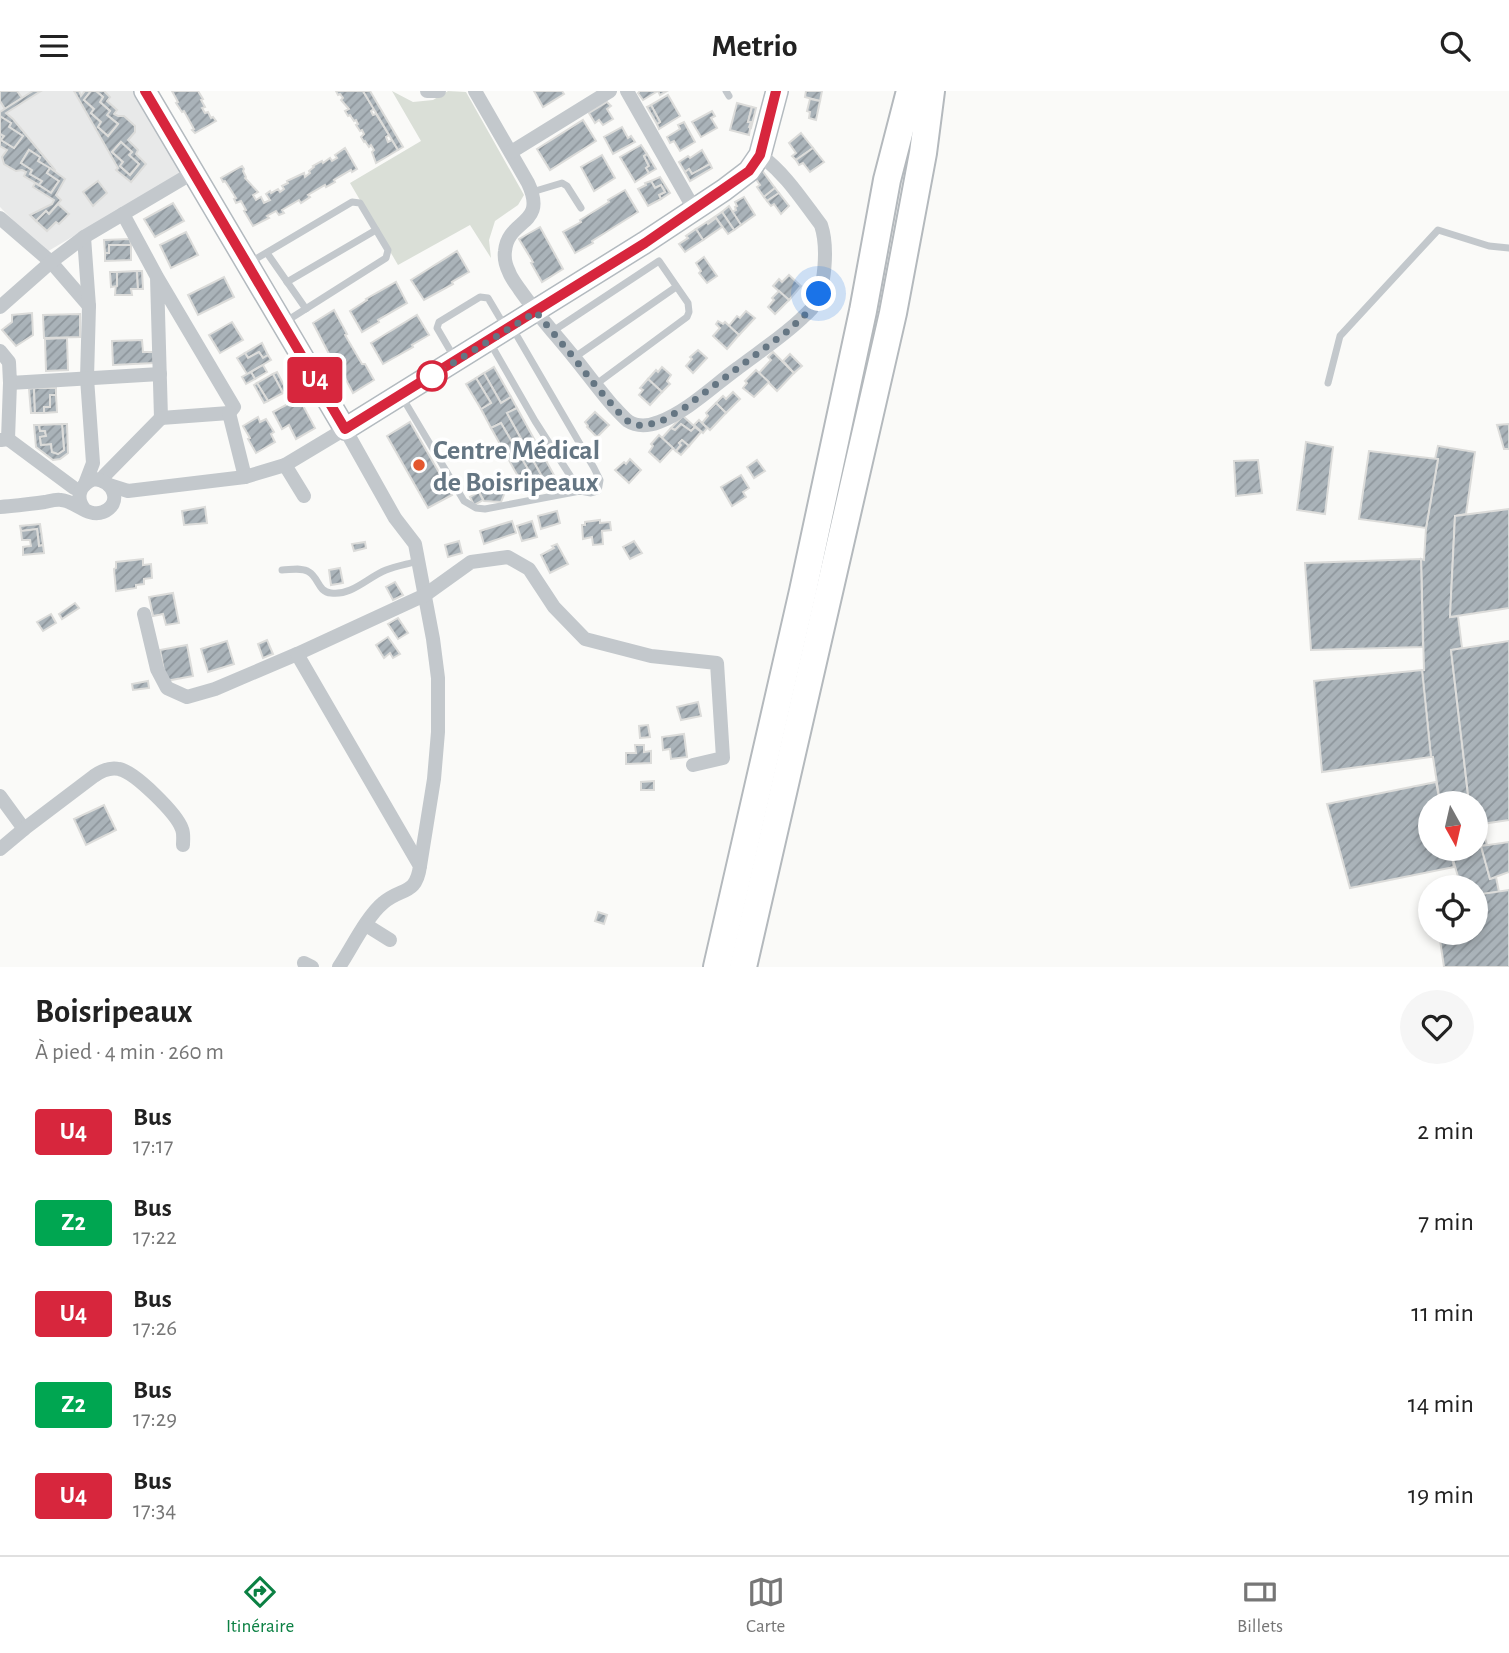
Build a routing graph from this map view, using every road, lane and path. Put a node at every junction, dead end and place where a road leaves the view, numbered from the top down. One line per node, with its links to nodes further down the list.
1 (145, 91): 11 (street)
2 (427, 91): 3 (street)
3 (439, 91)
4 (475, 91): 9 (street)
5 (610, 91): 9 (street)
6 (627, 91): 14 (street)
7 (777, 91): 10 (street)
8 (920, 95): 74 (highway); 75 (highway)
9 (511, 152): 12 (street)
10 (760, 155): 14 (street); 42 (street)
11 (194, 172): 15 (street); 24 (street)
12 (532, 192): 13 (lane); 31 (street)
13 (581, 208)
14 (695, 209): 19 (street)
15 (123, 214): 18 (street); 25 (street)
16 (0, 218): 23 (street)
17 (376, 230): 21 (lane); 26 (lane); 30 (lane)
18 (84, 237): 23 (street); 28 (street)
19 (647, 241): 22 (lane); 31 (street)
20 (1509, 248): 40 (lane)
21 (267, 253): 24 (lane); 26 (lane)
22 (659, 261): 27 (lane); 33 (lane)
23 (51, 262): 28 (street); 29 (street)
24 (247, 264): 32 (street)
25 (157, 277): 38 (street); 44 (street)
26 (287, 282): 30 (lane)
27 (676, 287): 36 (lane); 42 (lane)
28 (89, 306): 39 (street)
29 (0, 307)
30 (306, 309): 32 (lane)
31 (536, 312): 33 (street); 34 (street)
32 (282, 324): 46 (street)
33 (552, 331): 36 (street)
34 (502, 332): 37 (street); 37 (lane); 54 (lane); 54 (lane)
35 (0, 351): 41 (street)
36 (574, 358): 42 (street)
37 (456, 361): 43 (street)
38 (160, 374): 39 (street); 45 (street)
39 (87, 377): 41 (street); 48 (street)
40 (1328, 383)
41 (5, 388): 47 (street)
42 (598, 389)
43 (400, 395): 46 (street); 54 (lane)
44 (229, 413): 45 (street); 50 (street)
45 (161, 418): 51 (street)
46 (345, 429): 49 (street); 60 (street)
47 (4, 439): 52 (street)
48 (93, 463): 51 (street); 52 (street)
49 (285, 465): 50 (street); 55 (street)
50 (245, 477): 53 (street)
51 (106, 481): 52 (street); 53 (street); 57 (street)
52 (81, 486): 56 (street); 59 (street)
53 (128, 491): 57 (street)
54 (580, 491)
55 (304, 496)
56 (63, 499): 58 (street); 59 (street)
57 (111, 506): 59 (street)
58 (0, 507)
59 (85, 510)
60 (419, 560): 61 (lane); 62 (street)
61 (282, 570)
62 (425, 595): 64 (street); 65 (street); 70 (street)
63 (144, 614): 64 (street)
64 (297, 655): 70 (street)
65 (693, 765)
66 (0, 796): 67 (street)
67 (24, 829): 68 (street); 69 (street)
68 (183, 845)
69 (0, 849)
70 (420, 866): 71 (street)
71 (366, 925): 72 (street); 73 (street)
72 (390, 940)
73 (339, 967)
74 (717, 967)
75 (743, 967)

